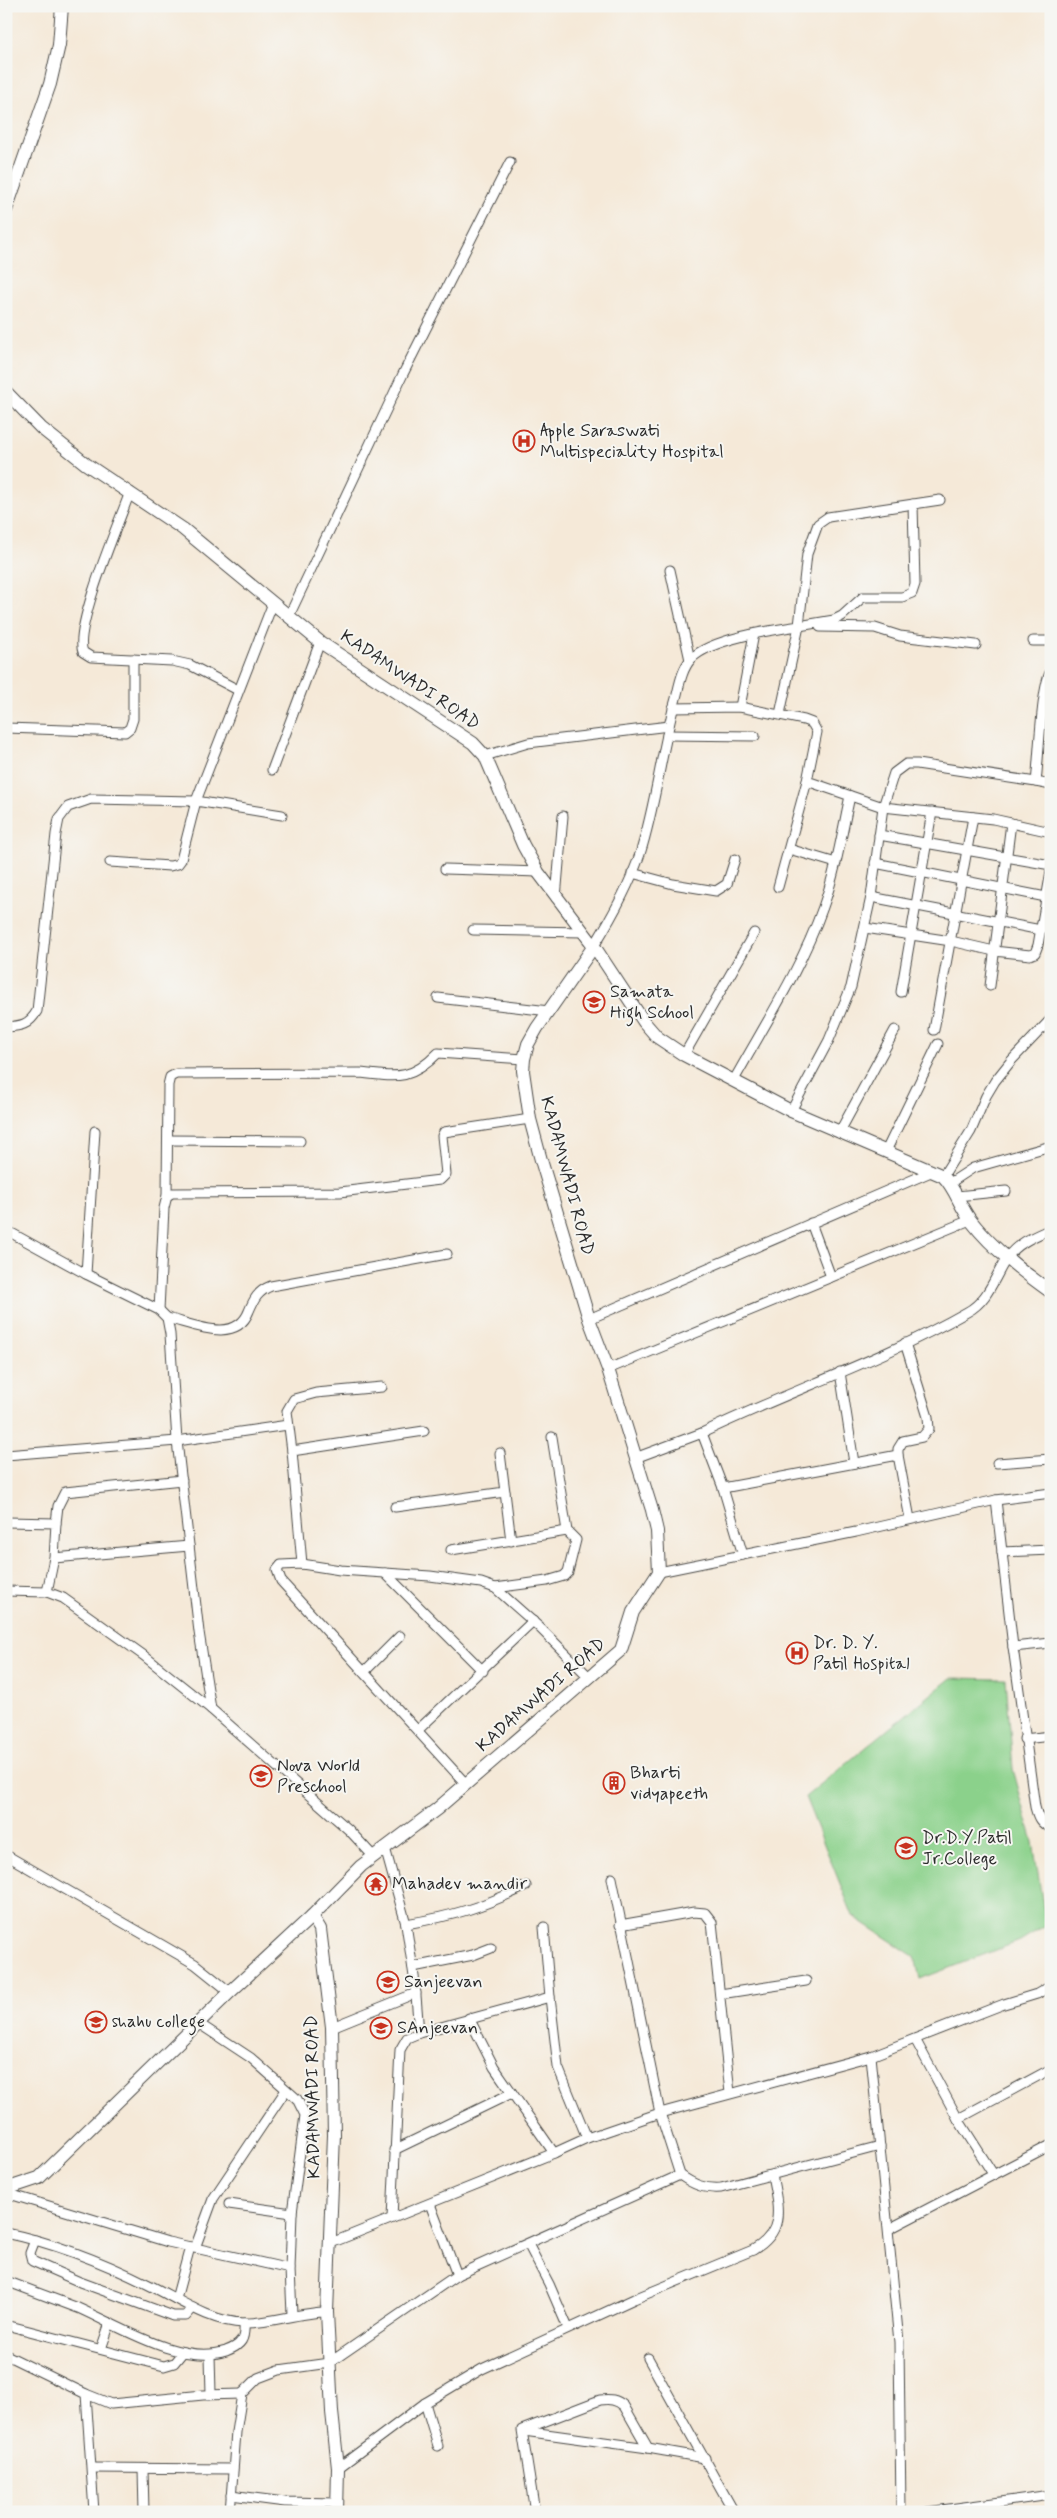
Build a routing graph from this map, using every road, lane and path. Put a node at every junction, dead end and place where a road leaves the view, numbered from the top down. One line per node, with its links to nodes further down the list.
1 (62, 6): 3 (street)
2 (510, 162): 10 (street)
3 (7, 201)
4 (6, 392): 5 (street, KADAMWADI ROAD)
5 (130, 492): 9 (street, KADAMWADI ROAD); 17 (street)
6 (940, 500): 7 (street)
7 (913, 504): 11 (street); 11 (street)
8 (670, 570): 18 (street)
9 (274, 604): 10 (street, KADAMWADI ROAD); 20 (street)
10 (289, 616): 15 (street, KADAMWADI ROAD)
11 (799, 626): 12 (street); 16 (street); 24 (street)
12 (754, 634): 18 (street); 22 (street)
13 (1033, 641): 14 (street)
14 (1051, 641)
15 (320, 642): 28 (street, KADAMWADI ROAD); 29 (street)
16 (976, 645)
17 (133, 659): 20 (street); 25 (street)
18 (690, 660): 23 (street)
19 (1051, 671): 21 (street)
20 (238, 690): 34 (street)
21 (1048, 698): 31 (street)
22 (740, 707): 23 (street); 24 (street)
23 (673, 708): 26 (street)
24 (780, 714): 30 (street)
25 (6, 728)
26 (668, 731): 27 (street); 28 (street); 55 (street)
27 (755, 736)
28 (485, 756): 54 (street, KADAMWADI ROAD)
29 (272, 770)
30 (806, 780): 33 (street); 44 (street)
31 (1036, 782): 32 (street); 35 (street)
32 (1051, 785)
33 (850, 796): 35 (street); 49 (street)
34 (196, 801): 37 (street); 48 (street); 80 (street)
35 (883, 807): 36 (street); 42 (street)
36 (932, 812): 39 (street); 43 (street)
37 (282, 815)
38 (563, 816): 62 (street)
39 (973, 817): 40 (street); 45 (street)
40 (1011, 823): 41 (street); 46 (street)
41 (1051, 832)
42 (879, 835): 43 (street); 50 (street)
43 (927, 844): 45 (street); 56 (street)
44 (789, 849): 49 (street); 58 (street)
45 (967, 850): 46 (street); 57 (street)
46 (1007, 857): 51 (street); 59 (street)
47 (735, 859): 55 (street)
48 (110, 862)
49 (836, 863): 86 (street)
50 (875, 863): 56 (street); 60 (street)
51 (1051, 865)
52 (445, 869): 54 (street)
53 (1051, 871): 61 (street)
54 (538, 872): 62 (street, KADAMWADI ROAD)
55 (632, 873): 73 (street)
56 (921, 873): 57 (street); 63 (street)
57 (962, 880): 59 (street); 64 (street)
58 (778, 887)
59 (1003, 888): 61 (street); 65 (street)
60 (871, 897): 63 (street); 66 (street)
61 (1049, 897): 68 (street)
62 (556, 898): 69 (street, KADAMWADI ROAD)
63 (917, 905): 64 (street); 71 (street)
64 (956, 912): 65 (street); 72 (street)
65 (999, 920): 68 (street); 74 (street)
66 (865, 928): 71 (street); 87 (street)
67 (473, 930): 69 (street)
68 (1041, 930): 74 (street)
69 (584, 932): 73 (street, KADAMWADI ROAD)
70 (754, 933): 84 (street)
71 (911, 935): 72 (street); 76 (street)
72 (951, 942): 74 (street); 82 (street)
73 (594, 946): 78 (street, KADAMWADI ROAD); 84 (street)
74 (994, 951): 75 (street)
75 (990, 986)
76 (901, 992)
77 (438, 998): 78 (street)
78 (549, 1012): 85 (street, KADAMWADI ROAD)
79 (1051, 1019): 95 (street)
80 (6, 1027)
81 (895, 1030): 90 (street)
82 (934, 1030)
83 (938, 1044): 94 (street)
84 (684, 1055): 86 (street)
85 (524, 1059): 88 (street, KADAMWADI ROAD); 91 (street)
86 (734, 1080): 87 (street)
87 (791, 1111): 90 (street)
88 (530, 1119): 97 (street); 110 (street, KADAMWADI ROAD)
89 (95, 1131): 105 (street)
90 (839, 1133): 94 (street)
91 (168, 1140): 92 (street); 97 (street)
92 (300, 1141)
93 (1051, 1146): 95 (street)
94 (886, 1151): 95 (street)
95 (942, 1176): 98 (street); 100 (street)
96 (1006, 1191): 98 (street)
97 (167, 1196): 108 (street)
98 (957, 1196): 99 (street)
99 (970, 1220): 104 (street); 106 (street)
100 (811, 1223): 106 (street); 110 (street)
101 (1051, 1229): 104 (street)
102 (6, 1230): 105 (street)
103 (447, 1254): 109 (street)
104 (1008, 1257): 107 (street); 111 (street)
105 (86, 1274): 108 (street)
106 (831, 1278): 112 (street)
107 (1048, 1286)
108 (160, 1310): 109 (street)
109 (167, 1318): 119 (street)
110 (589, 1320): 112 (street, KADAMWADI ROAD)
111 (905, 1343): 113 (street); 123 (street)
112 (608, 1369): 124 (street, KADAMWADI ROAD)
113 (840, 1372): 117 (street); 126 (street)
114 (382, 1387): 115 (street)
115 (288, 1425): 119 (street); 120 (street)
116 (424, 1431): 120 (street)
117 (702, 1433): 124 (street); 129 (street)
118 (552, 1438): 137 (street)
119 (177, 1441): 122 (street); 128 (street)
120 (292, 1451): 145 (street)
121 (500, 1453): 130 (street)
122 (6, 1455)
123 (898, 1455): 126 (street); 134 (street)
124 (635, 1458): 146 (street, KADAMWADI ROAD)
125 (1051, 1459): 127 (street)
126 (854, 1463): 129 (street)
127 (997, 1463)
128 (182, 1480): 136 (street); 139 (street)
129 (723, 1488): 143 (street)
130 (504, 1492): 133 (street); 138 (street)
131 (1051, 1493): 132 (street)
132 (996, 1500): 134 (street); 142 (street)
133 (395, 1507)
134 (910, 1518): 143 (street)
135 (6, 1522): 136 (street)
136 (56, 1523): 144 (street)
137 (567, 1532): 138 (street); 148 (street)
138 (511, 1541): 140 (street)
139 (188, 1546): 144 (street); 158 (street)
140 (451, 1550)
141 (1051, 1550): 142 (street)
142 (1002, 1552): 154 (street)
143 (743, 1555): 146 (street)
144 (54, 1558): 150 (street)
145 (302, 1564): 147 (street); 155 (street)
146 (658, 1572): 157 (street, KADAMWADI ROAD)
147 (386, 1573): 148 (street); 156 (street)
148 (495, 1588): 151 (street)
149 (6, 1591): 150 (street)
150 (47, 1592): 158 (street)
151 (533, 1621): 156 (street); 157 (street)
152 (400, 1636): 155 (street)
153 (1051, 1643): 154 (street)
154 (1013, 1647): 161 (street)
155 (365, 1671): 159 (street)
156 (483, 1671): 159 (street)
157 (590, 1678): 162 (street, KADAMWADI ROAD)
158 (211, 1709): 166 (street)
159 (418, 1730): 162 (street)
160 (1051, 1736): 161 (street)
161 (1024, 1739): 163 (street)
162 (466, 1784): 164 (street, KADAMWADI ROAD)
163 (1051, 1828)
164 (385, 1848): 166 (street, KADAMWADI ROAD); 170 (street)
165 (6, 1855): 177 (street)
166 (374, 1857): 169 (street, KADAMWADI ROAD)
167 (612, 1878): 171 (street)
168 (526, 1886): 170 (street)
169 (312, 1916): 177 (street); 183 (street, KADAMWADI ROAD)
170 (406, 1924): 174 (street)
171 (620, 1925): 179 (street); 191 (street)
172 (544, 1927): 180 (street)
173 (491, 1948): 174 (street)
174 (413, 1967): 178 (street)
175 (806, 1981): 179 (street)
176 (1051, 1986): 185 (street)
177 (230, 1992): 182 (street)
178 (416, 1993): 183 (street); 184 (street)
179 (720, 1994): 190 (street)
180 (550, 1997): 181 (street); 193 (street)
181 (469, 2018): 184 (street); 189 (street)
182 (198, 2023): 188 (street); 201 (street)
183 (332, 2027): 210 (street, KADAMWADI ROAD)
184 (419, 2032): 196 (street)
185 (915, 2039): 186 (street); 192 (street)
186 (870, 2056): 190 (street); 195 (street)
187 (1051, 2069): 192 (street)
188 (286, 2090): 205 (street); 212 (street)
189 (512, 2093): 196 (street); 197 (street)
190 (730, 2093): 191 (street)
191 (660, 2113): 193 (street); 199 (street)
192 (958, 2119): 198 (street)
193 (587, 2138): 197 (street)
194 (1051, 2145): 198 (street)
195 (880, 2146): 200 (street); 207 (street)
196 (394, 2150): 206 (street)
197 (554, 2154): 204 (street)
198 (993, 2174): 207 (street)
199 (680, 2175): 200 (street); 211 (street)
200 (772, 2175): 223 (street)
201 (6, 2188)
202 (6, 2192): 212 (street)
203 (229, 2204): 205 (street)
204 (430, 2204): 206 (street); 214 (street)
205 (292, 2213): 213 (street)
206 (392, 2218): 210 (street)
207 (889, 2229): 250 (street)
208 (6, 2233): 209 (street)
209 (35, 2240): 216 (street); 217 (street)
210 (331, 2243): 218 (street, KADAMWADI ROAD)
211 (528, 2244): 214 (street); 223 (street)
212 (193, 2248): 213 (street); 216 (street)
213 (290, 2268): 219 (street)
214 (457, 2275): 229 (street)
215 (6, 2281): 220 (street)
216 (176, 2299): 217 (street)
217 (193, 2308): 221 (street)
218 (327, 2312): 219 (street); 229 (street, KADAMWADI ROAD)
219 (292, 2314): 221 (street)
220 (110, 2323): 224 (street); 225 (street)
221 (244, 2323): 227 (street)
222 (6, 2325): 224 (street)
223 (568, 2328): 233 (street)
224 (101, 2349): 225 (street)
225 (183, 2352): 227 (street)
226 (6, 2354): 230 (street)
227 (210, 2355): 231 (street)
228 (648, 2358): 237 (street)
229 (329, 2363): 232 (street); 239 (street, KADAMWADI ROAD)
230 (86, 2394): 231 (street); 238 (street)
231 (211, 2394): 232 (street)
232 (242, 2394): 240 (street)
233 (425, 2403): 235 (street); 239 (street)
234 (522, 2430): 236 (street); 236 (street); 248 (street)
235 (438, 2446)
236 (648, 2448): 237 (street)
237 (705, 2458): 249 (street)
238 (92, 2468): 241 (street); 245 (street)
239 (338, 2468): 244 (street, KADAMWADI ROAD)
240 (233, 2469): 241 (street); 242 (street)
241 (143, 2470): 246 (street)
242 (231, 2495): 244 (street); 247 (street)
243 (1051, 2495): 251 (street)
244 (337, 2508)
245 (94, 2512)
246 (144, 2512)
247 (230, 2512)
248 (535, 2512)
249 (734, 2512)
250 (901, 2512)
251 (927, 2512)

